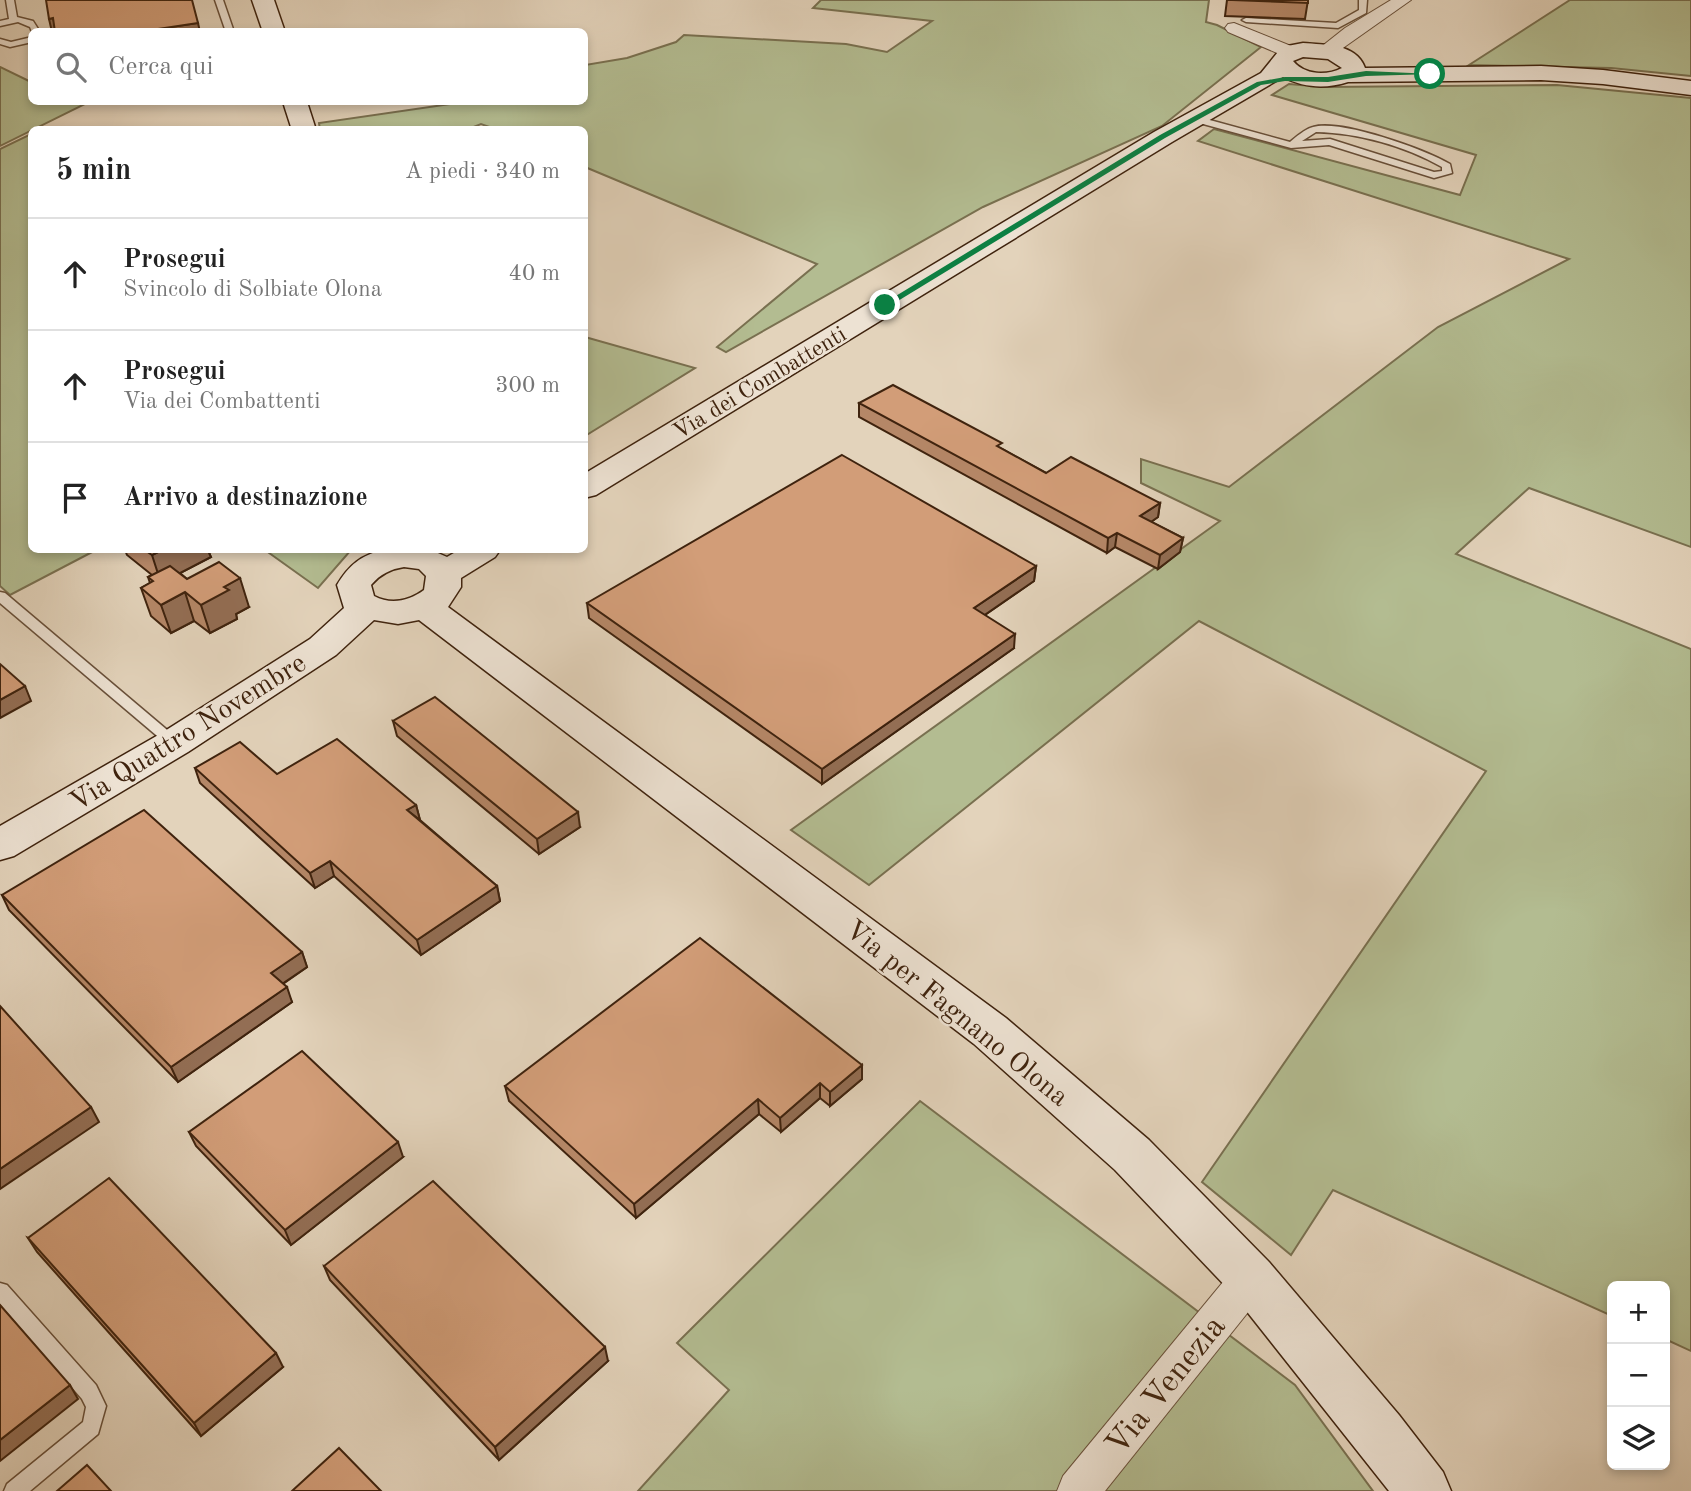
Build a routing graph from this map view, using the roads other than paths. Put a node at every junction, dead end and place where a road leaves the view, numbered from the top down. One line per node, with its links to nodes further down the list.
1 (10, 0): 5 (lane)
2 (219, 0): 8 (lane)
3 (1363, 0): 9 (lane)
4 (1404, 0): 9 (street)
5 (4, 22): 7 (lane)
6 (1240, 24): 9 (lane); 15 (street)
7 (34, 28)
8 (229, 28)
9 (1345, 29): 13 (street)
10 (28, 40): 12 (lane)
11 (0, 41): 12 (lane)
12 (15, 44): 14 (lane)
13 (1327, 51): 15 (street); 16 (street)
14 (28, 52)
15 (1286, 59): 17 (street, Via dei Combattenti); 18 (street, Via dei Combattenti)
16 (1350, 68): 17 (street, Via dei Combattenti); 19 (street, Via dei Combattenti)
17 (1304, 77): 18 (street, Via dei Combattenti)
18 (1259, 84): 21 (street, Via dei Combattenti)
19 (1691, 88)
20 (296, 105): 22 (street)
21 (1195, 119): 23 (lane); 24 (street, Via dei Combattenti)
22 (303, 126)
23 (1291, 145): 23 (lane)
24 (588, 486)
25 (479, 553): 27 (street)
26 (390, 554): 27 (street, Via per Fagnano Olona); 29 (street, Via per Fagnano Olona)
27 (434, 589): 29 (street); 32 (street, Via per Fagnano Olona)
28 (0, 596): 30 (lane)
29 (366, 608): 30 (street, Via Quattro Novembre)
30 (174, 743): 31 (street, Via Quattro Novembre)
31 (0, 845)
32 (1251, 1278): 35 (street, Via Venezia); 36 (street, Via per Fagnano Olona)
33 (0, 1291): 34 (lane)
34 (14, 1491)
35 (1078, 1491)
36 (1423, 1491)

